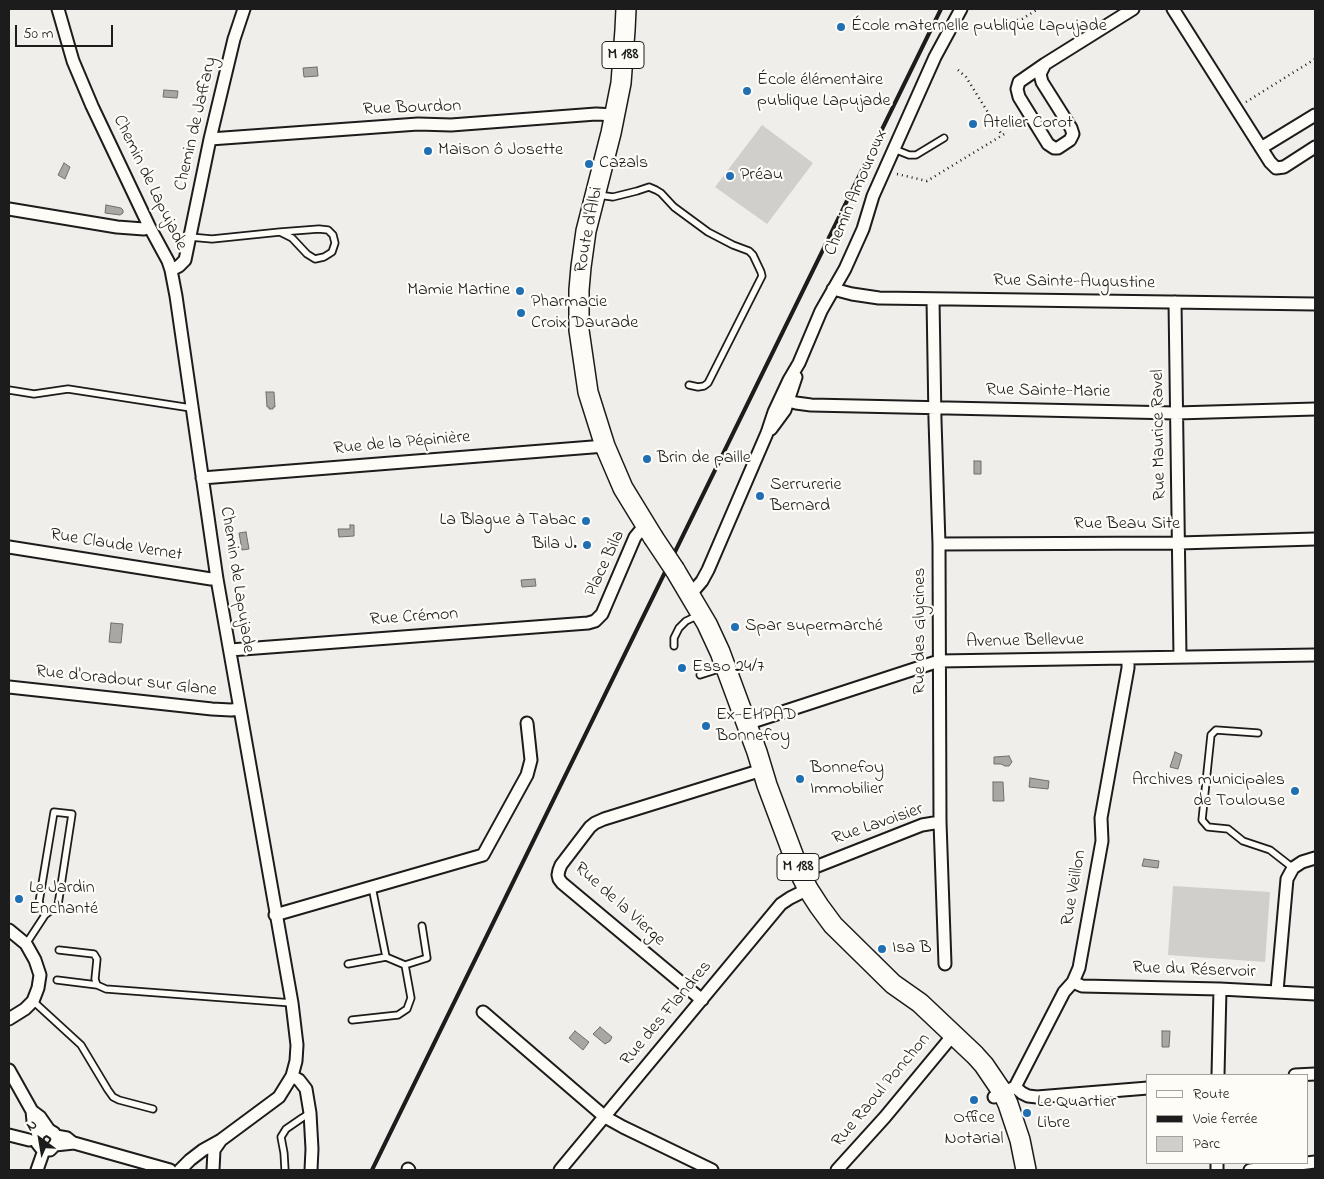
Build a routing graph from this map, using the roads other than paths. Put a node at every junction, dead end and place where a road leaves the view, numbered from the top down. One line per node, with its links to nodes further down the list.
1 (58, 9): 17 (street, Chemin de Lapujade)
2 (244, 9): 11 (street, Chemin de Jaffary)
3 (626, 9): 8 (main road, Route d'Albi / M 188)
4 (961, 9): 14 (street, Chemin Amouroux)
5 (1133, 9): 7 (street)
6 (1173, 9): 13 (street)
7 (1045, 64): 7 (street)
8 (615, 115): 11 (street, Rue Bourdon); 15 (main road, Route d'Albi / M 188)
9 (1315, 115): 13 (street)
10 (944, 138): 14 (lane)
11 (210, 139): 19 (street, Chemin de Jaffary)
12 (1315, 147): 13 (street)
13 (1261, 148)
14 (894, 149): 21 (street, Chemin Amouroux)
15 (596, 195): 25 (lane); 32 (main road, Route d'Albi / M 188)
16 (9, 209): 17 (street)
17 (149, 226): 20 (street, Chemin de Lapujade)
18 (280, 232): 18 (lane); 19 (lane)
19 (190, 237): 20 (street, Chemin de Jaffary)
20 (170, 270): 28 (street, Chemin de Lapujade)
21 (834, 290): 22 (street, Rue Sainte-Augustine); 27 (street, Chemin Amouroux)
22 (933, 299): 23 (street, Rue Sainte-Augustine); 29 (street, Rue des Glycines)
23 (1175, 302): 24 (street, Rue Sainte-Augustine); 31 (street, Rue Maurice Ravel)
24 (1315, 304)
25 (689, 385)
26 (9, 390): 28 (lane)
27 (784, 400): 29 (street, Rue Sainte-Marie); 40 (street, Chemin Amouroux)
28 (191, 408): 33 (street, Chemin de Lapujade)
29 (935, 408): 31 (street, Rue Sainte-Marie); 37 (street, Rue des Glycines)
30 (1315, 409): 31 (street, Rue Sainte-Marie)
31 (1176, 413): 36 (street, Rue Maurice Ravel)
32 (604, 446): 33 (street, Rue de la Pépinière); 34 (main road, Route d'Albi / M 188)
33 (202, 478): 39 (street, Chemin de Lapujade)
34 (649, 531): 40 (main road, Route d'Albi / M 188, bridge); 42 (street, Place Bila)
35 (1315, 539): 36 (street, Rue Beau Site)
36 (1179, 542): 37 (street, Rue Beau Site); 46 (street, Rue Maurice Ravel)
37 (939, 544): 48 (street, Rue des Glycines)
38 (9, 547): 39 (street, Rue Claude Vernet)
39 (217, 579): 44 (street, Chemin de Lapujade)
40 (682, 582): 41 (main road, M 188)
41 (701, 614): 43 (lane); 49 (main road, M 188)
42 (600, 617): 44 (street, Rue Crémon)
43 (674, 646)
44 (230, 650): 52 (street, Chemin de Lapujade)
45 (1315, 655): 46 (street, Avenue Bellevue)
46 (1180, 657): 47 (street, Avenue Bellevue)
47 (1128, 658): 48 (street, Avenue Bellevue); 73 (street, Rue Veillon)
48 (938, 661): 54 (street, Avenue Bellevue); 57 (street, Rue des Glycines)
49 (726, 667): 50 (lane); 54 (main road, M 188)
50 (700, 675)
51 (9, 687): 52 (street, Rue d'Oradour sur Glane)
52 (240, 709): 63 (street, Chemin de Lapujade)
53 (527, 723): 61 (street)
54 (746, 724): 56 (main road, M 188)
55 (1258, 733): 59 (lane)
56 (762, 770): 60 (main road, M 188); 78 (street, Rue de la Vierge)
57 (940, 822): 60 (street, Rue Lavoisier); 70 (street, Rue des Glycines)
58 (1315, 858): 59 (street)
59 (1293, 868): 76 (street)
60 (804, 881): 78 (street, Rue des Flandres); 84 (main road, M 188)
61 (372, 887): 63 (street); 68 (lane)
62 (45, 915): 62 (lane); 66 (lane)
63 (275, 916): 80 (street, Chemin de Lapujade)
64 (422, 926): 71 (lane)
65 (9, 930): 66 (street)
66 (26, 944): 79 (street)
67 (59, 950): 74 (lane)
68 (386, 957): 69 (lane); 71 (lane)
69 (348, 964)
70 (945, 964)
71 (405, 965): 83 (lane)
72 (57, 980): 74 (lane)
73 (1073, 982): 75 (street, Rue du Réservoir); 89 (street, Rue Veillon)
74 (97, 985): 80 (lane)
75 (1220, 989): 76 (street, Rue du Réservoir); 86 (street)
76 (1277, 991): 77 (street, Rue du Réservoir)
77 (1315, 994)
78 (702, 1000): 92 (street, Rue des Flandres)
79 (32, 1001): 82 (street); 90 (lane)
80 (292, 1003): 87 (street, Chemin de Lapujade)
81 (483, 1012): 92 (street)
82 (9, 1019)
83 (352, 1020)
84 (950, 1039): 89 (main road, M 188); 105 (street, Rue Raoul Ponchon)
85 (9, 1070): 94 (street)
86 (1218, 1074)
87 (292, 1076): 91 (street); 95 (street, Chemin de Lapujade)
88 (1146, 1088): 89 (street)
89 (1004, 1092): 106 (main road, M 188); 107 (main road, M 188)
90 (153, 1109)
91 (310, 1113): 101 (lane); 102 (street)
92 (605, 1117): 103 (street, Rue des Flandres); 104 (street)
93 (9, 1135): 94 (street)
94 (45, 1137): 97 (street); 98 (street)
95 (221, 1140): 99 (street, Chemin de Lapujade); 100 (street)
96 (1299, 1164): 108 (street)
97 (37, 1170)
98 (170, 1170)
99 (180, 1170)
100 (213, 1170)
101 (285, 1170)
102 (311, 1170)
103 (560, 1170)
104 (712, 1170)
105 (837, 1170)
106 (1018, 1170)
107 (1026, 1170)
108 (1250, 1170)

